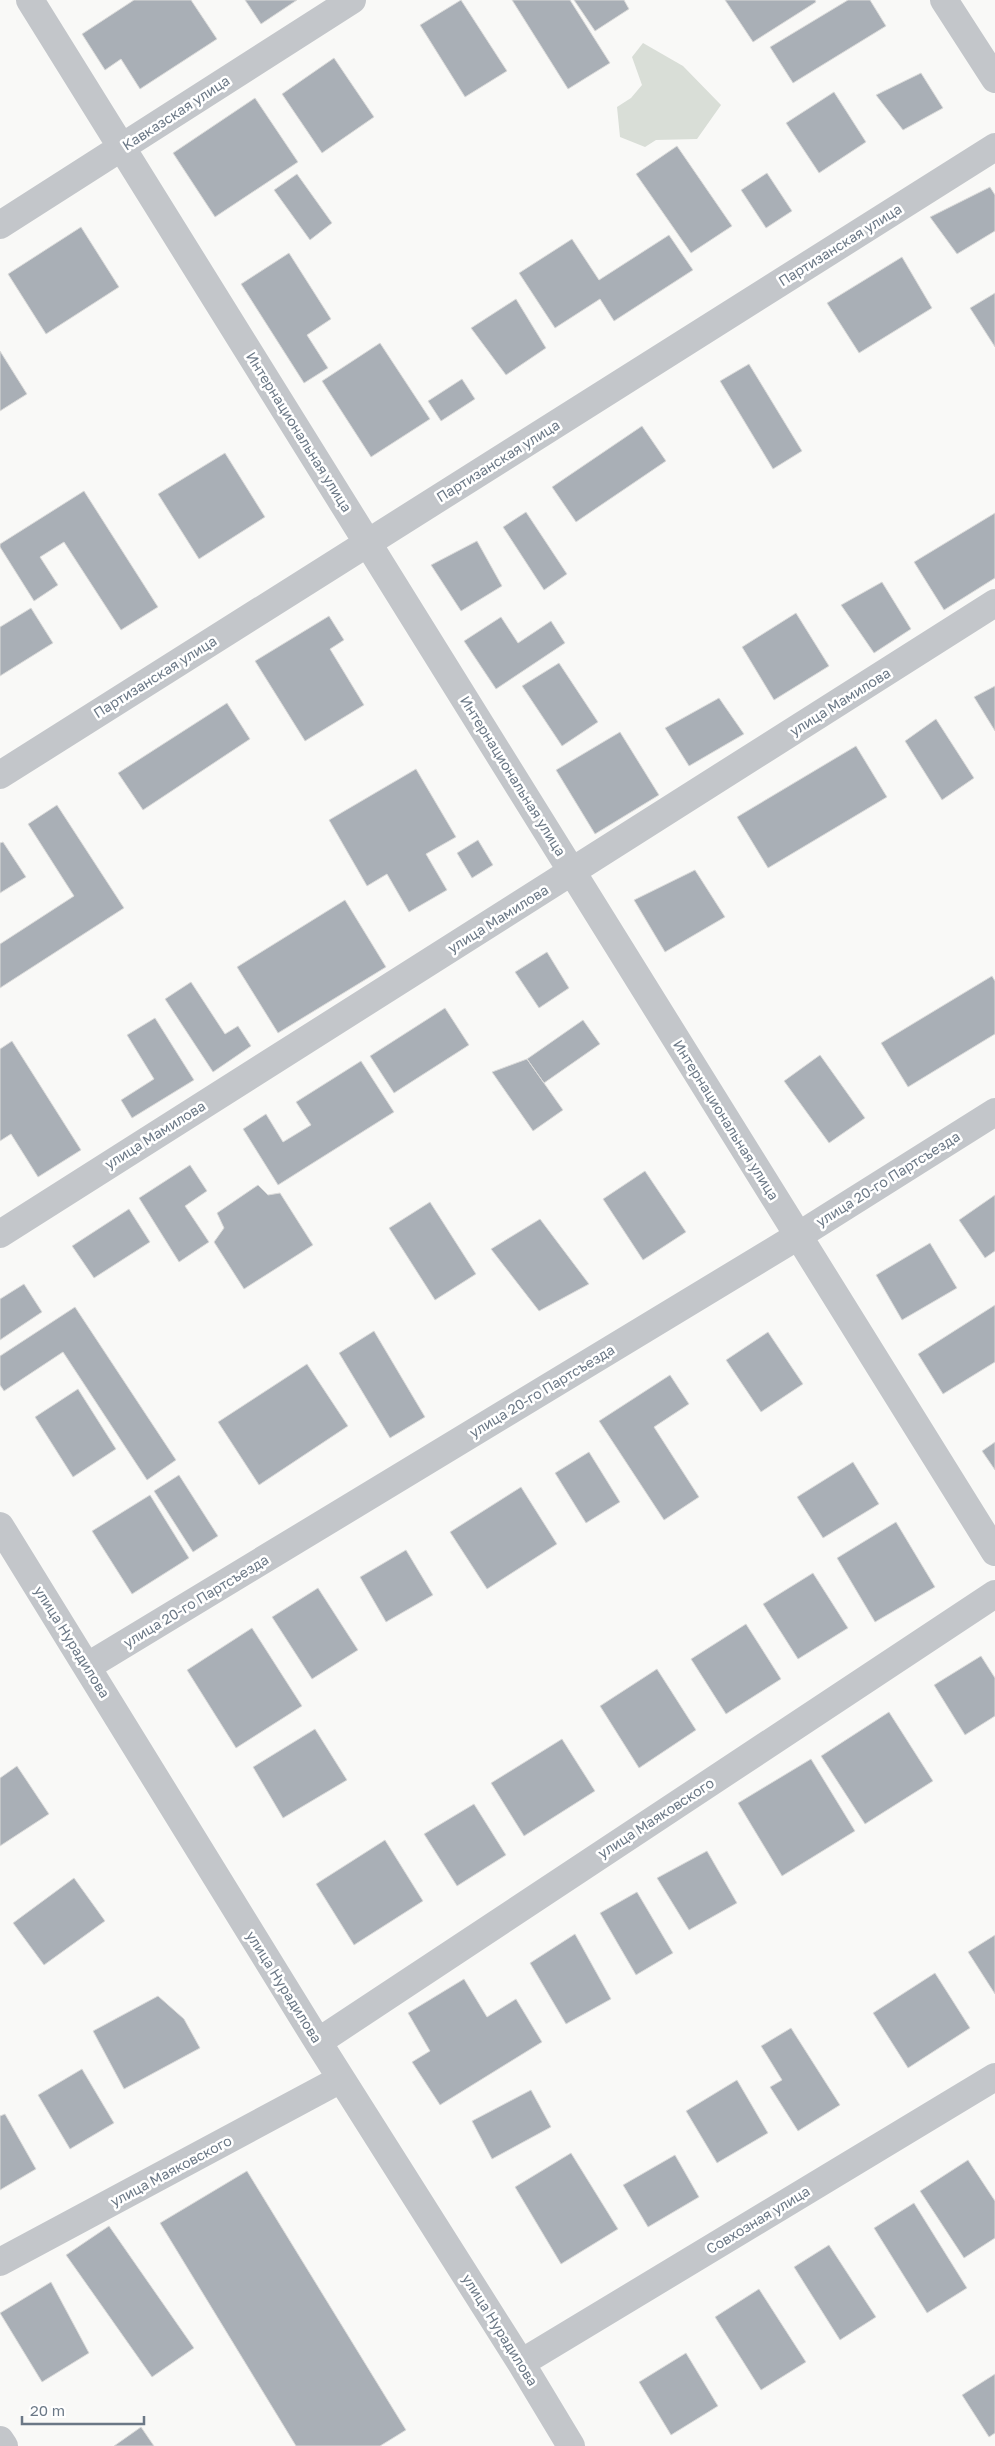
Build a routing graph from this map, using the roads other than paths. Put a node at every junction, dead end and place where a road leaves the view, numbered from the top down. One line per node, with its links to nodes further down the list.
1 (30, 0): 6 (street, Интернациональная улица)
2 (352, 0): 6 (street, Кавказская улица)
3 (944, 0): 4 (street)
4 (995, 79)
5 (995, 147): 8 (street, Партизанская улица)
6 (122, 148): 7 (street, Кавказская улица); 8 (street, Интернациональная улица)
7 (0, 225)
8 (368, 543): 10 (street, Партизанская улица); 11 (street, Интернациональная улица)
9 (995, 603): 11 (street, улица Мамилова)
10 (0, 775)
11 (572, 871): 13 (street, улица Мамилова); 14 (street, Интернациональная улица)
12 (995, 1112): 14 (street, улица 20-го Партсъезда)
13 (0, 1234)
14 (798, 1236): 16 (street, Интернациональная улица); 18 (street, улица 20-го Партсъезда)
15 (0, 1526): 18 (street, улица Нурадилова)
16 (995, 1552)
17 (995, 1594): 19 (street, улица Маяковского)
18 (88, 1666): 19 (street, улица Нурадилова)
19 (318, 2042): 21 (street, улица Нурадилова)
20 (995, 2078): 23 (street, Совхозная улица)
21 (341, 2079): 22 (street, улица Маяковского); 23 (street, улица Нурадилова)
22 (0, 2262)
23 (521, 2362): 26 (street, улица Нурадилова)
24 (0, 2440): 25 (street)
25 (4, 2446)
26 (571, 2446)

